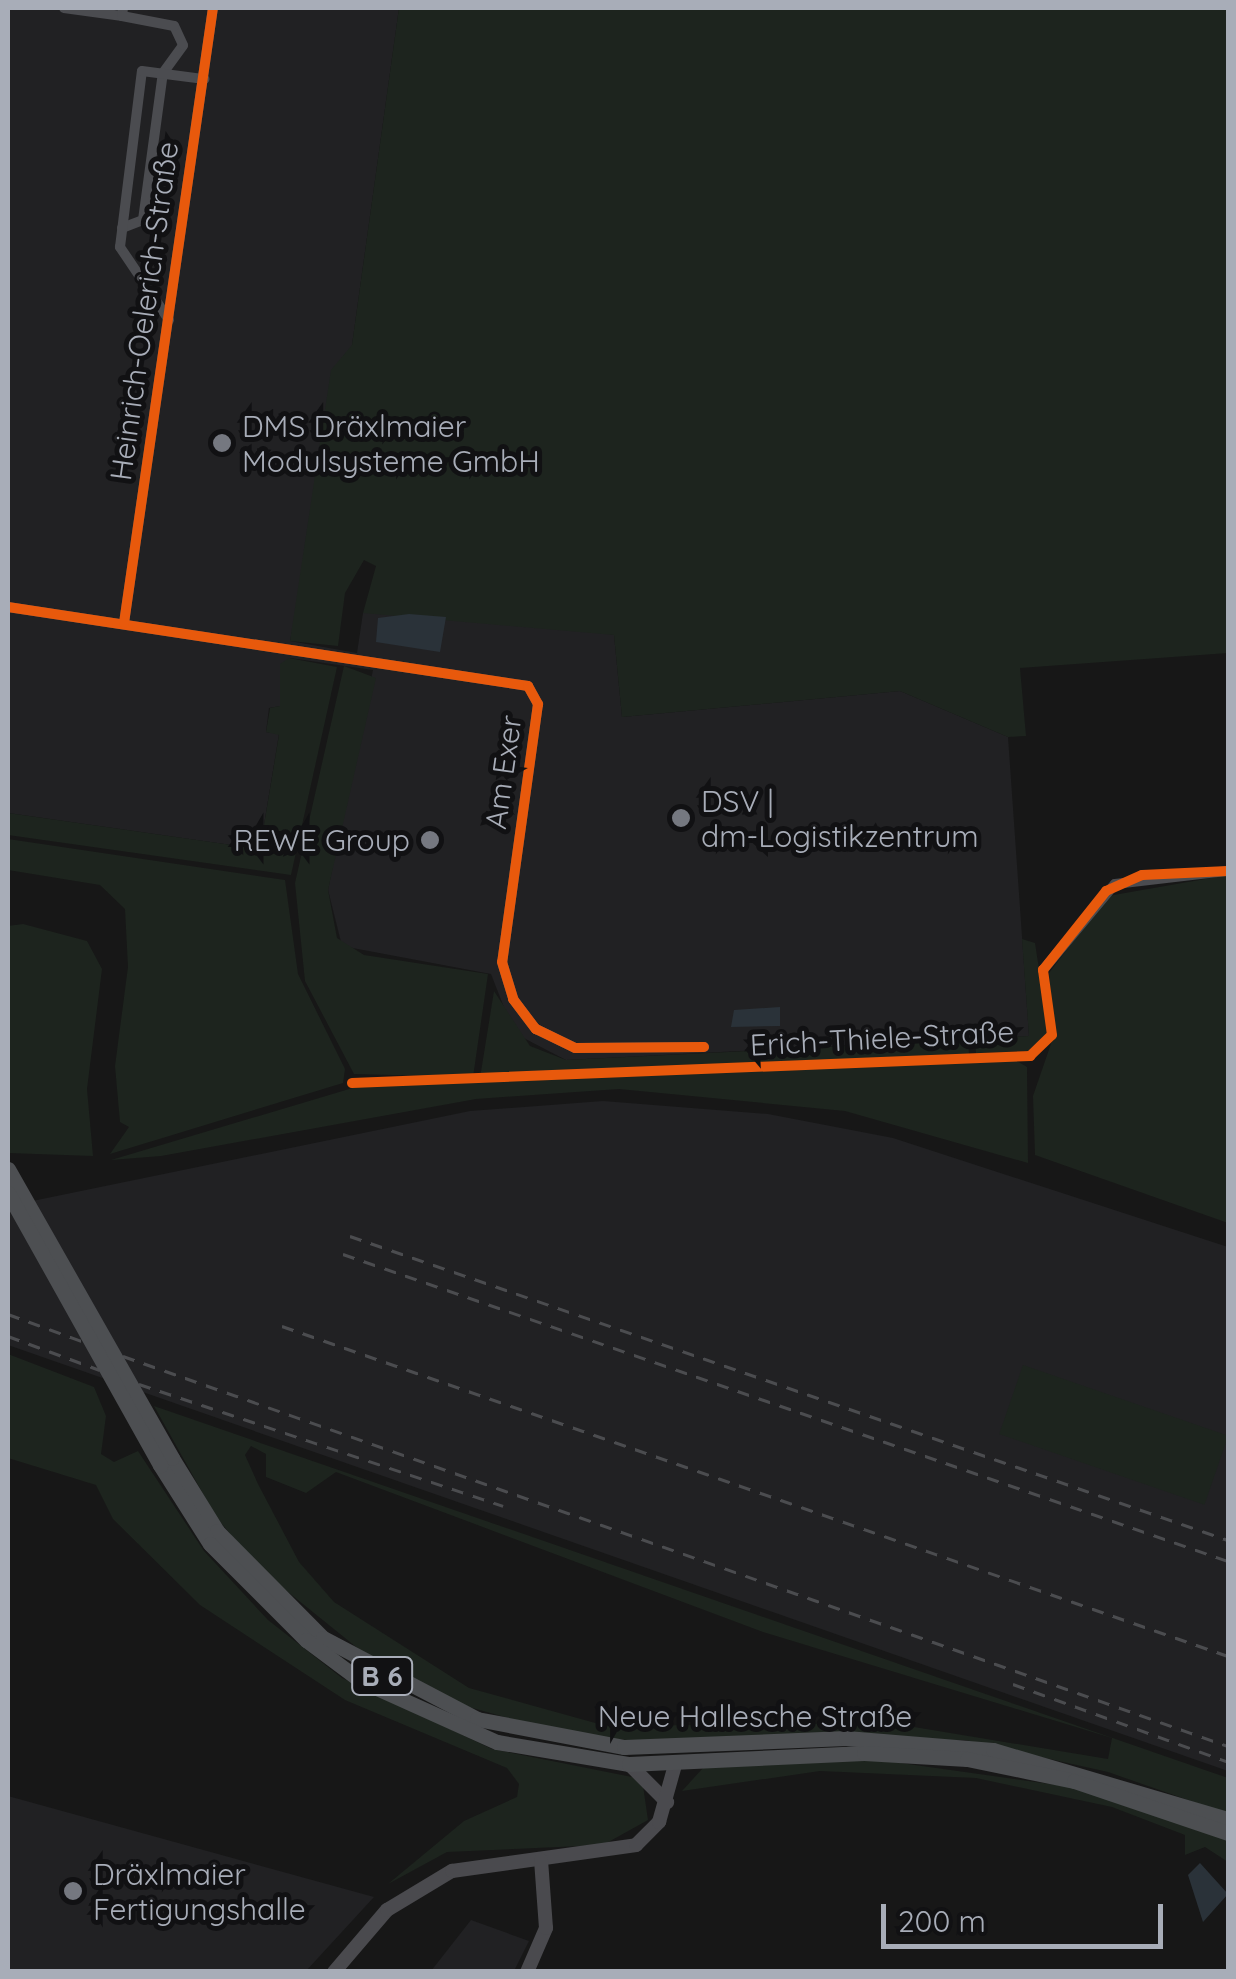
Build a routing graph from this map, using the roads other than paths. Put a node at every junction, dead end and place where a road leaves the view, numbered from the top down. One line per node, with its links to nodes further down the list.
1 (64, 8): 3 (street)
2 (213, 8): 5 (street, Heinrich-Oelerich-Straße)
3 (123, 12): 4 (street)
4 (164, 74): 5 (street); 6 (street); 6 (street)
5 (204, 79): 7 (street, Heinrich-Oelerich-Straße)
6 (122, 228): 7 (street)
7 (169, 320): 9 (street, Heinrich-Oelerich-Straße)
8 (8, 607): 9 (street, Am Exer)
9 (124, 623): 12 (street, Am Exer)
10 (1228, 870): 11 (street)
11 (1043, 970)
12 (704, 1047)
13 (8, 1169): 15 (main road, Neue Hallesche Straße / B 6, bridge)
14 (8, 1193): 15 (main road, Neue Hallesche Straße / B 6, bridge)
15 (165, 1461): 16 (main road, Neue Hallesche Straße / B 6); 17 (main road, Neue Hallesche Straße / B 6)
16 (676, 1756): 17 (main road, Neue Hallesche Straße / B 6); 18 (street); 19 (main road, Neue Hallesche Straße / B 6); 20 (main road, Neue Hallesche Straße / B 6)
17 (629, 1764): 18 (street)
18 (666, 1802): 21 (street)
19 (1228, 1820)
20 (1228, 1832)
21 (541, 1860): 22 (street); 23 (street)
22 (334, 1972)
23 (527, 1972)

